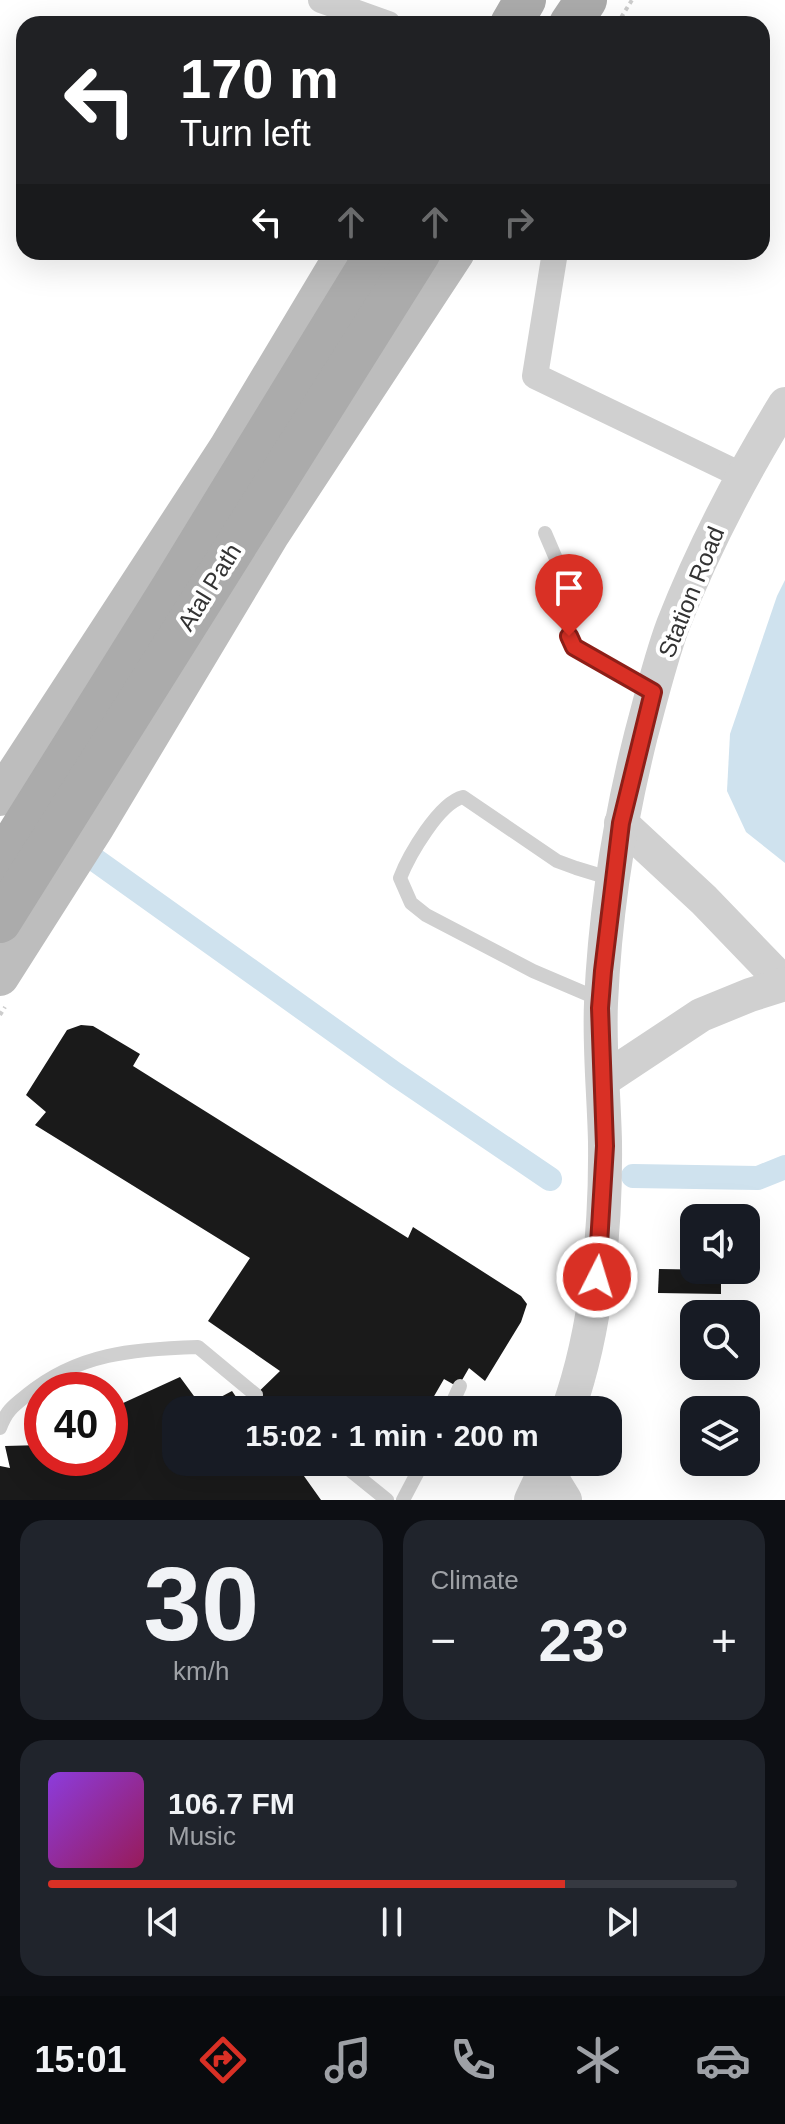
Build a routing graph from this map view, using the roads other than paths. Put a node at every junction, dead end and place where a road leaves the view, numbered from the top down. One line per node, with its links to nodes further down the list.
1 (321, 0): 3 (street)
2 (525, 0): 4 (main road)
3 (366, 16)
4 (511, 16)
5 (340, 260): 14 (main road)
6 (372, 260): 15 (main road, Atal Path)
7 (415, 260): 15 (main road, Atal Path)
8 (451, 260): 15 (main road)
9 (554, 260): 11 (street)
10 (785, 404): 11 (street, Station Road)
11 (743, 476): 13 (street, Station Road)
12 (545, 533): 13 (lane)
13 (653, 692): 16 (street, Station Road)
14 (7, 786)
15 (78, 797): 17 (main road, Atal Path); 17 (main road)
16 (621, 823): 18 (street, Station Road); 21 (street)
17 (28, 878): 19 (main road, Atal Path); 20 (main road)
18 (613, 879): 22 (street, Station Road); 22 (lane)
19 (0, 922)
20 (0, 977)
21 (785, 984): 23 (street)
22 (601, 1000): 23 (street, Station Road)
23 (603, 1080): 27 (street, Station Road)
24 (460, 1386): 26 (lane)
25 (256, 1395): 28 (lane)
26 (455, 1396)
27 (572, 1396)
28 (0, 1428)
29 (357, 1476): 33 (lane)
30 (416, 1476): 34 (lane)
31 (543, 1476): 35 (street)
32 (553, 1476): 36 (street)
33 (387, 1500)
34 (403, 1500)
35 (531, 1500)
36 (565, 1500)

